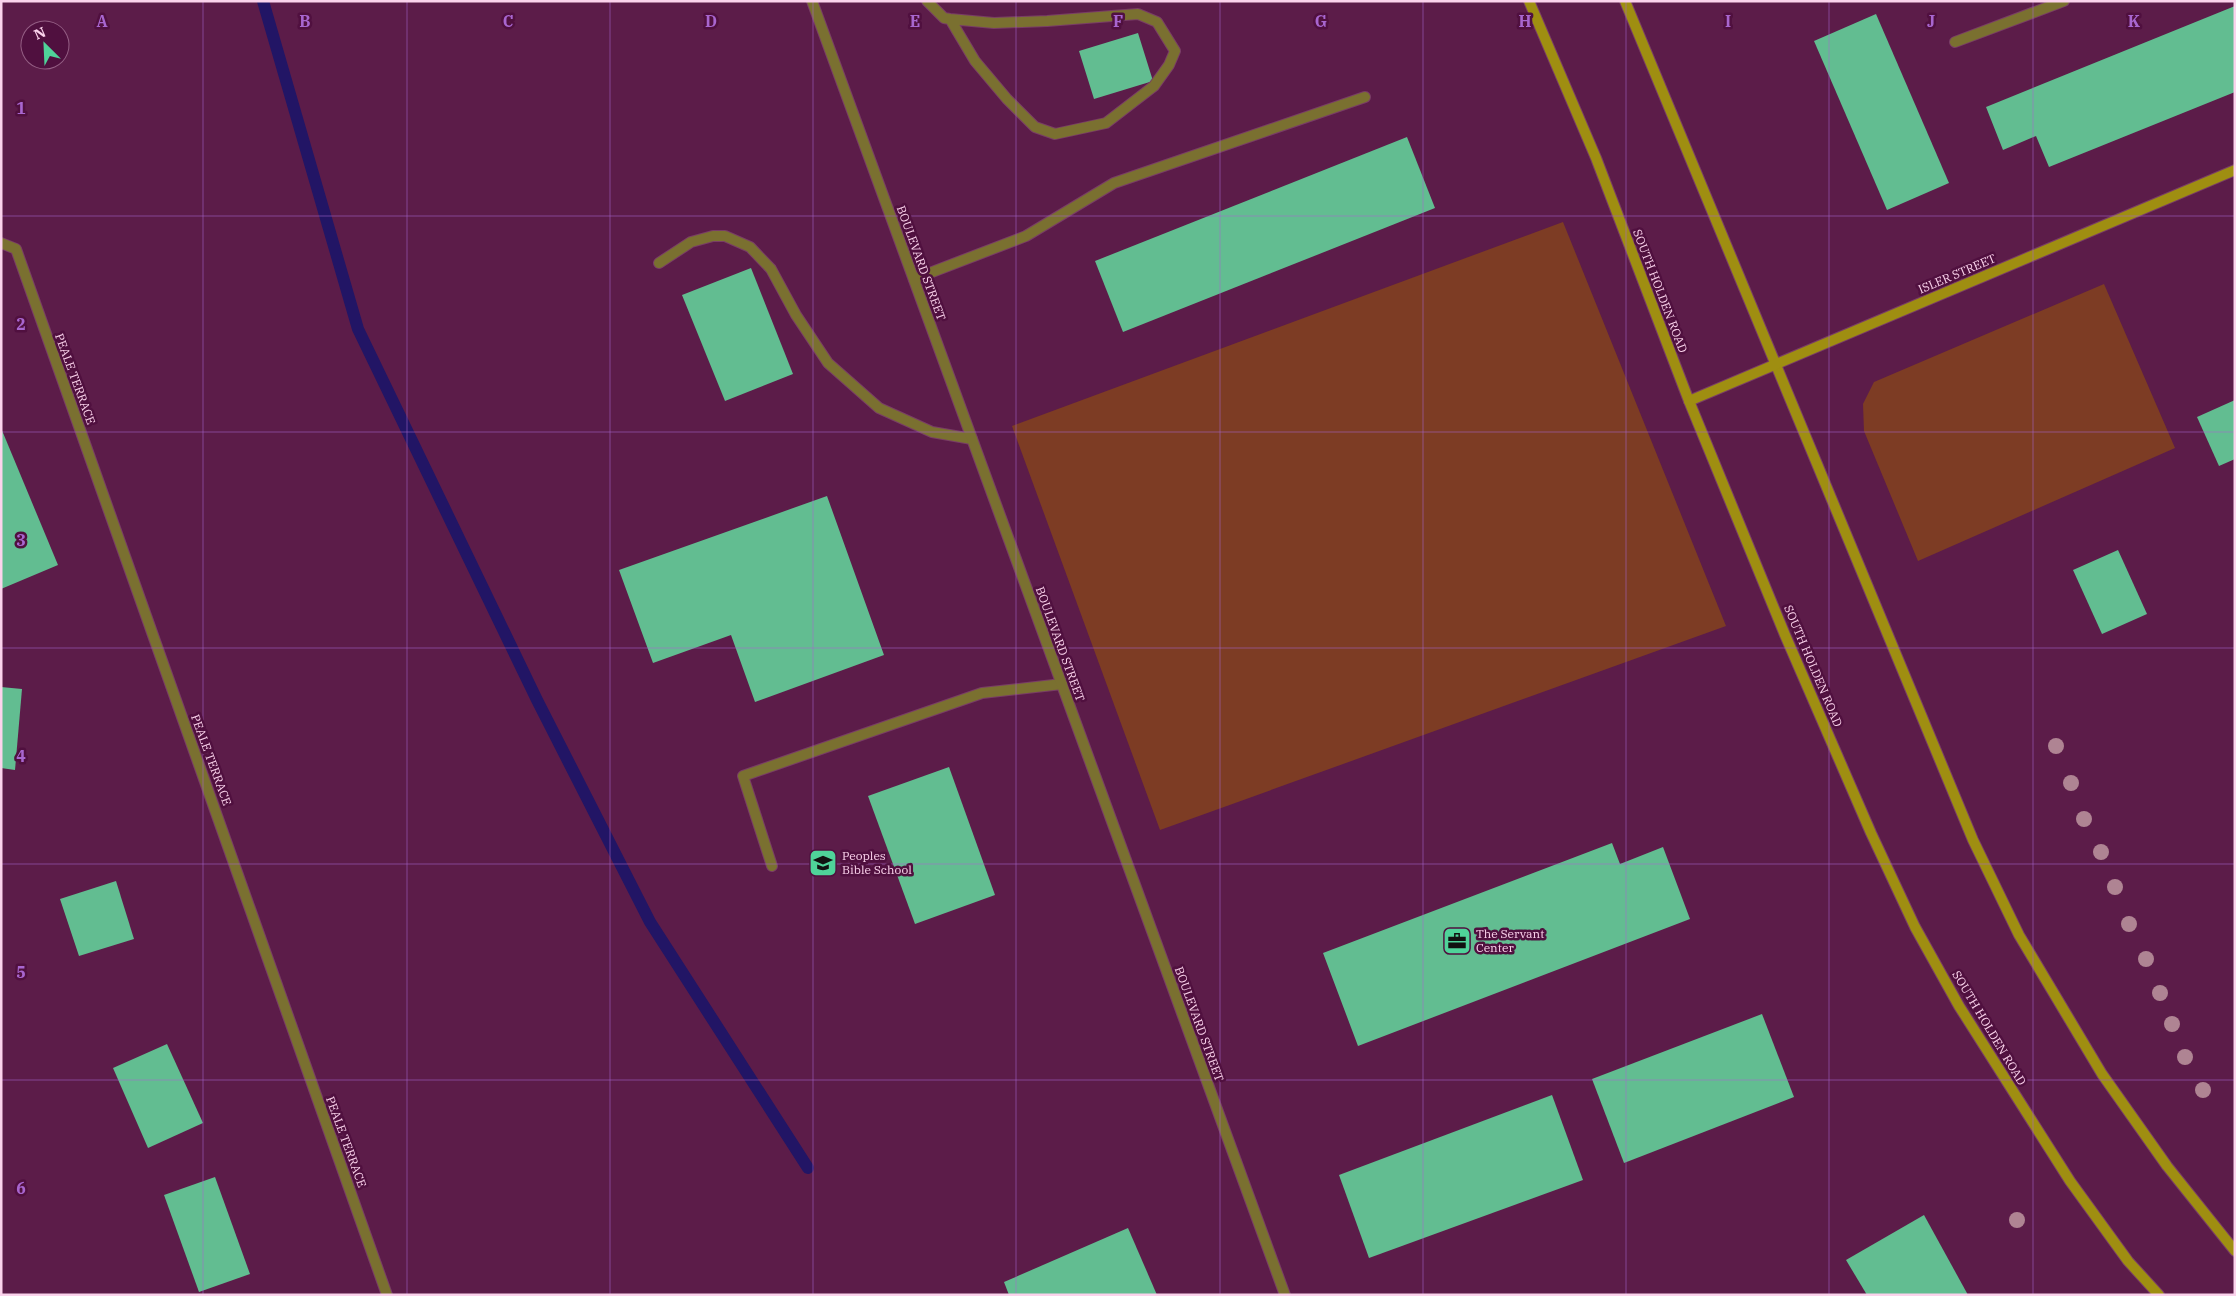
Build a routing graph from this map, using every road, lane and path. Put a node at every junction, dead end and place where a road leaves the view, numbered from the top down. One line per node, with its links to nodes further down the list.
1 (812, 1): 12 (street, BOULEVARD STREET)
2 (927, 1): 6 (street)
3 (1529, 1): 14 (main road, SOUTH HOLDEN ROAD)
4 (1625, 1): 13 (main road)
5 (2064, 1): 7 (street)
6 (950, 19): 6 (street)
7 (1954, 42)
8 (1365, 97): 12 (street)
9 (2235, 170): 13 (main road, ISLER STREET)
10 (1, 243): 19 (street, PEALE TERRACE)
11 (659, 263): 15 (street)
12 (914, 279): 15 (street, BOULEVARD STREET)
13 (1776, 365): 14 (main road, ISLER STREET); 18 (main road)
14 (1689, 401): 21 (main road, SOUTH HOLDEN ROAD)
15 (972, 439): 16 (street, BOULEVARD STREET)
16 (1062, 684): 17 (street); 20 (street, BOULEVARD STREET)
17 (772, 866)
18 (2235, 1251)
19 (387, 1295)
20 (1285, 1295)
21 (2158, 1295)

